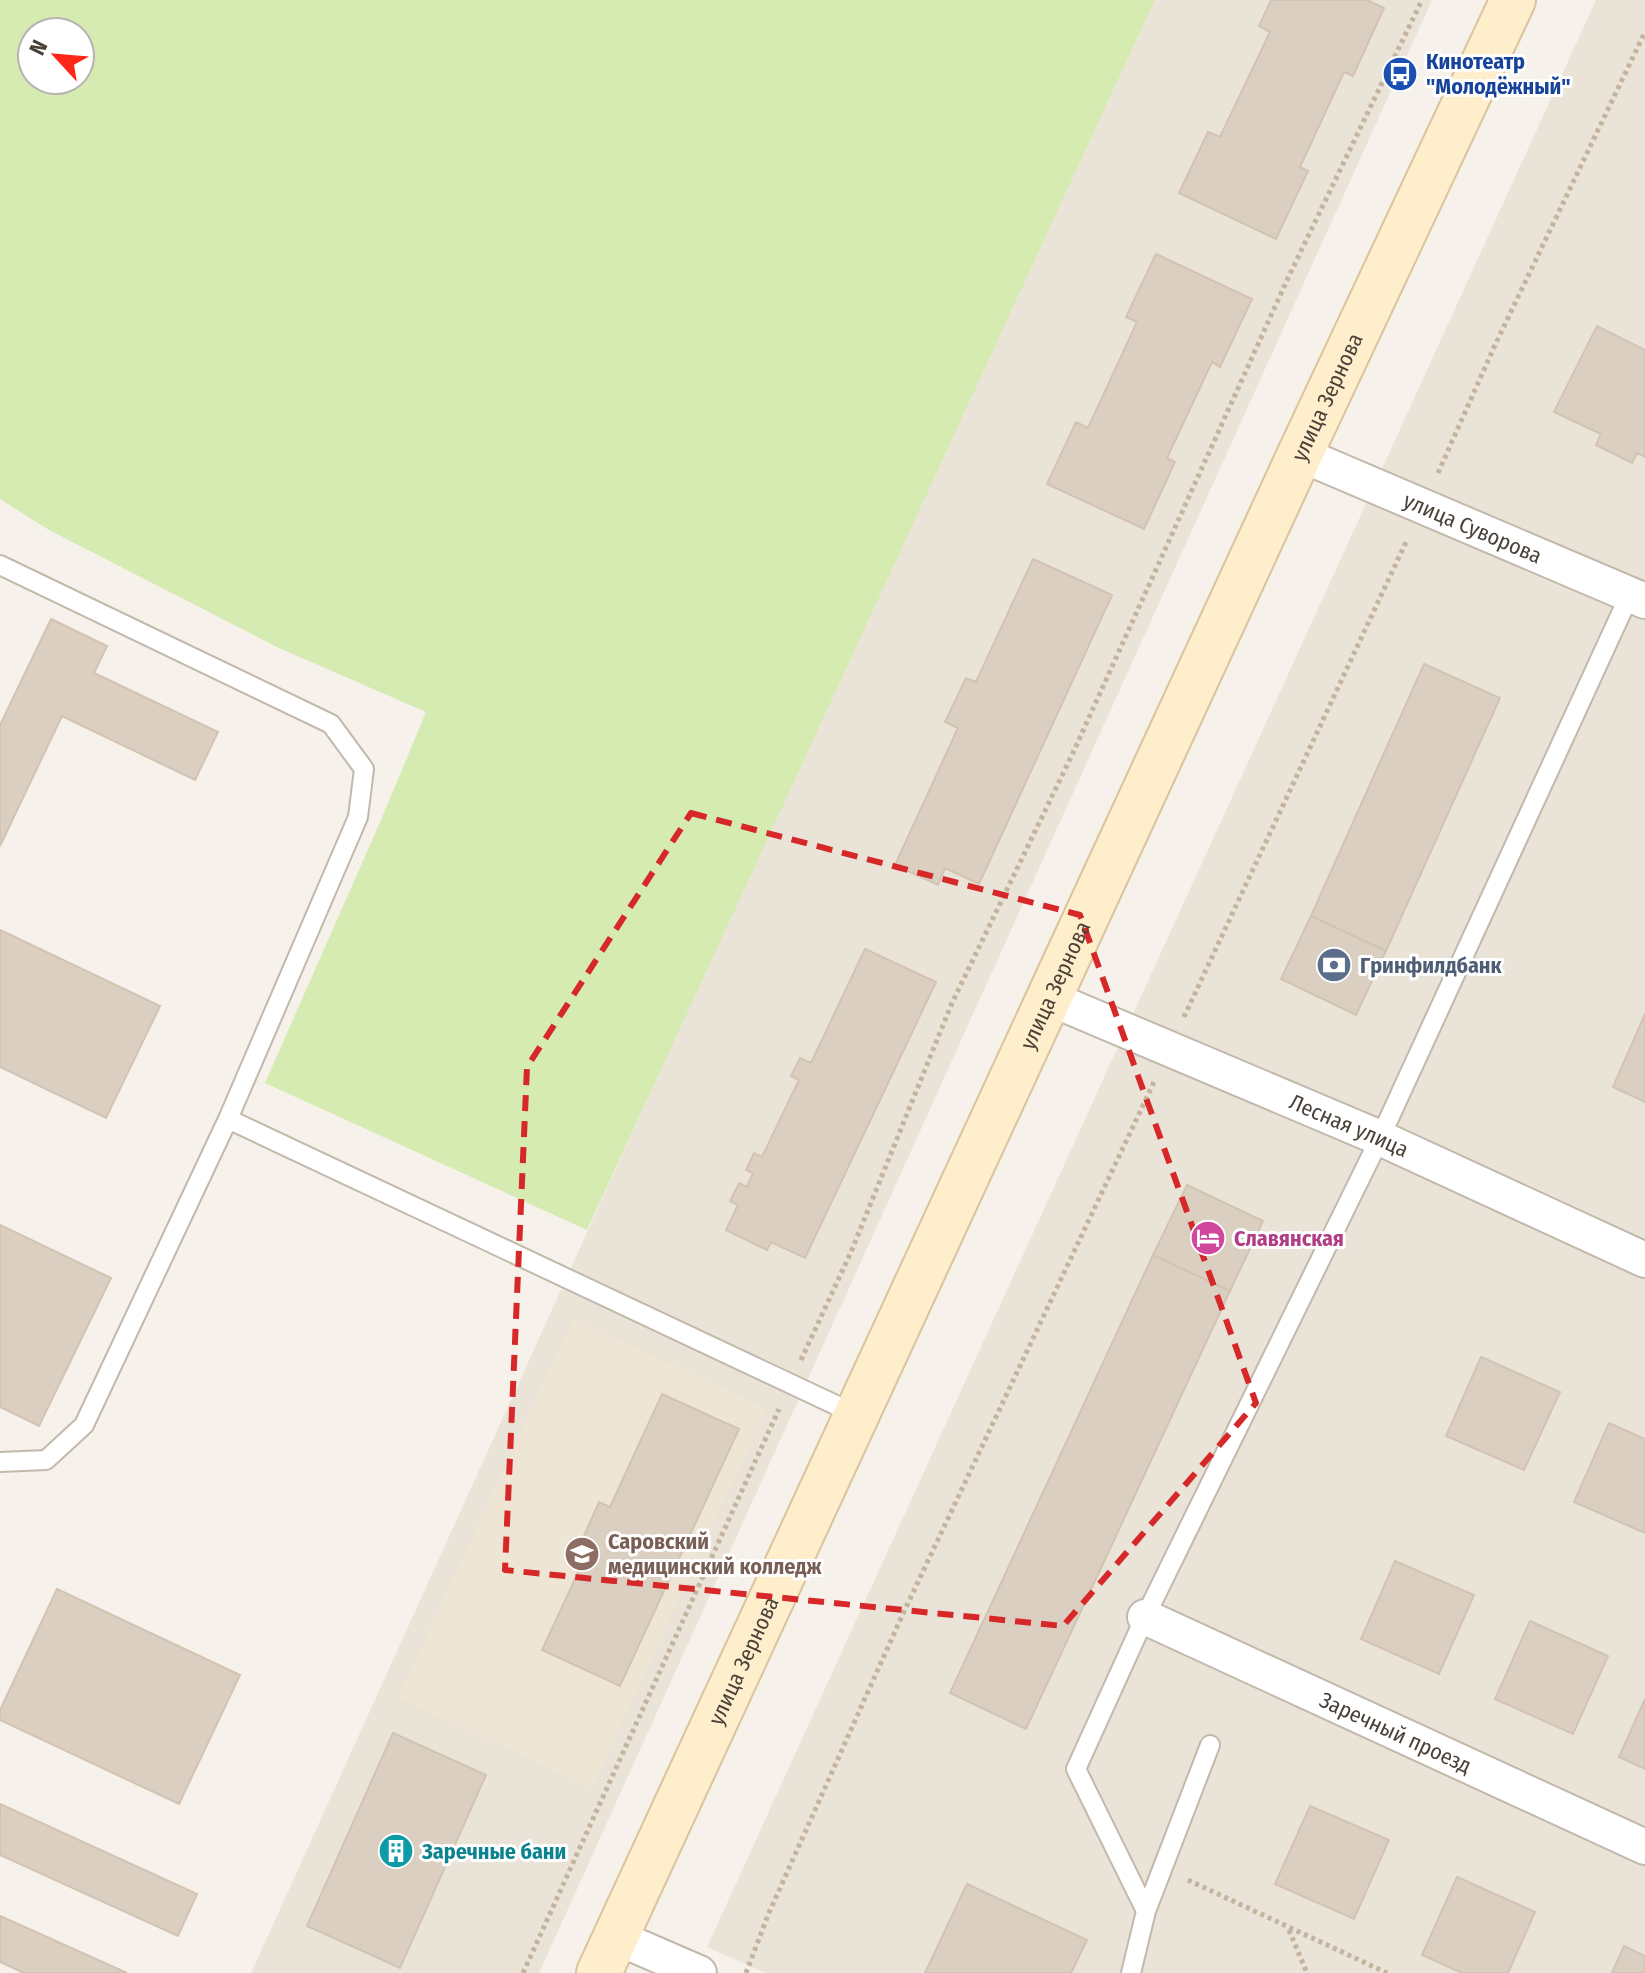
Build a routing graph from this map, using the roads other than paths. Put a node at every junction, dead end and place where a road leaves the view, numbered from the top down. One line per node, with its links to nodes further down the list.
1 (1513, 0): 2 (main road, улица Зернова)
2 (1300, 454): 4 (street, улица Суворова); 5 (main road, улица Зернова)
3 (0, 565): 6 (lane)
4 (1637, 598): 7 (lane)
5 (1049, 998): 7 (street, Лесная улица); 9 (main road, улица Зернова)
6 (228, 1119): 9 (lane); 10 (lane)
7 (1380, 1138): 8 (street, Лесная улица); 11 (lane)
8 (1645, 1260)
9 (857, 1415): 15 (main road, улица Зернова)
10 (0, 1462)
11 (1145, 1617): 13 (street, Заречный проезд); 14 (lane)
12 (1210, 1745): 14 (lane)
13 (1645, 1847)
14 (1146, 1911): 17 (lane)
15 (607, 1955): 16 (street)
16 (699, 1973)
17 (1131, 1973)

